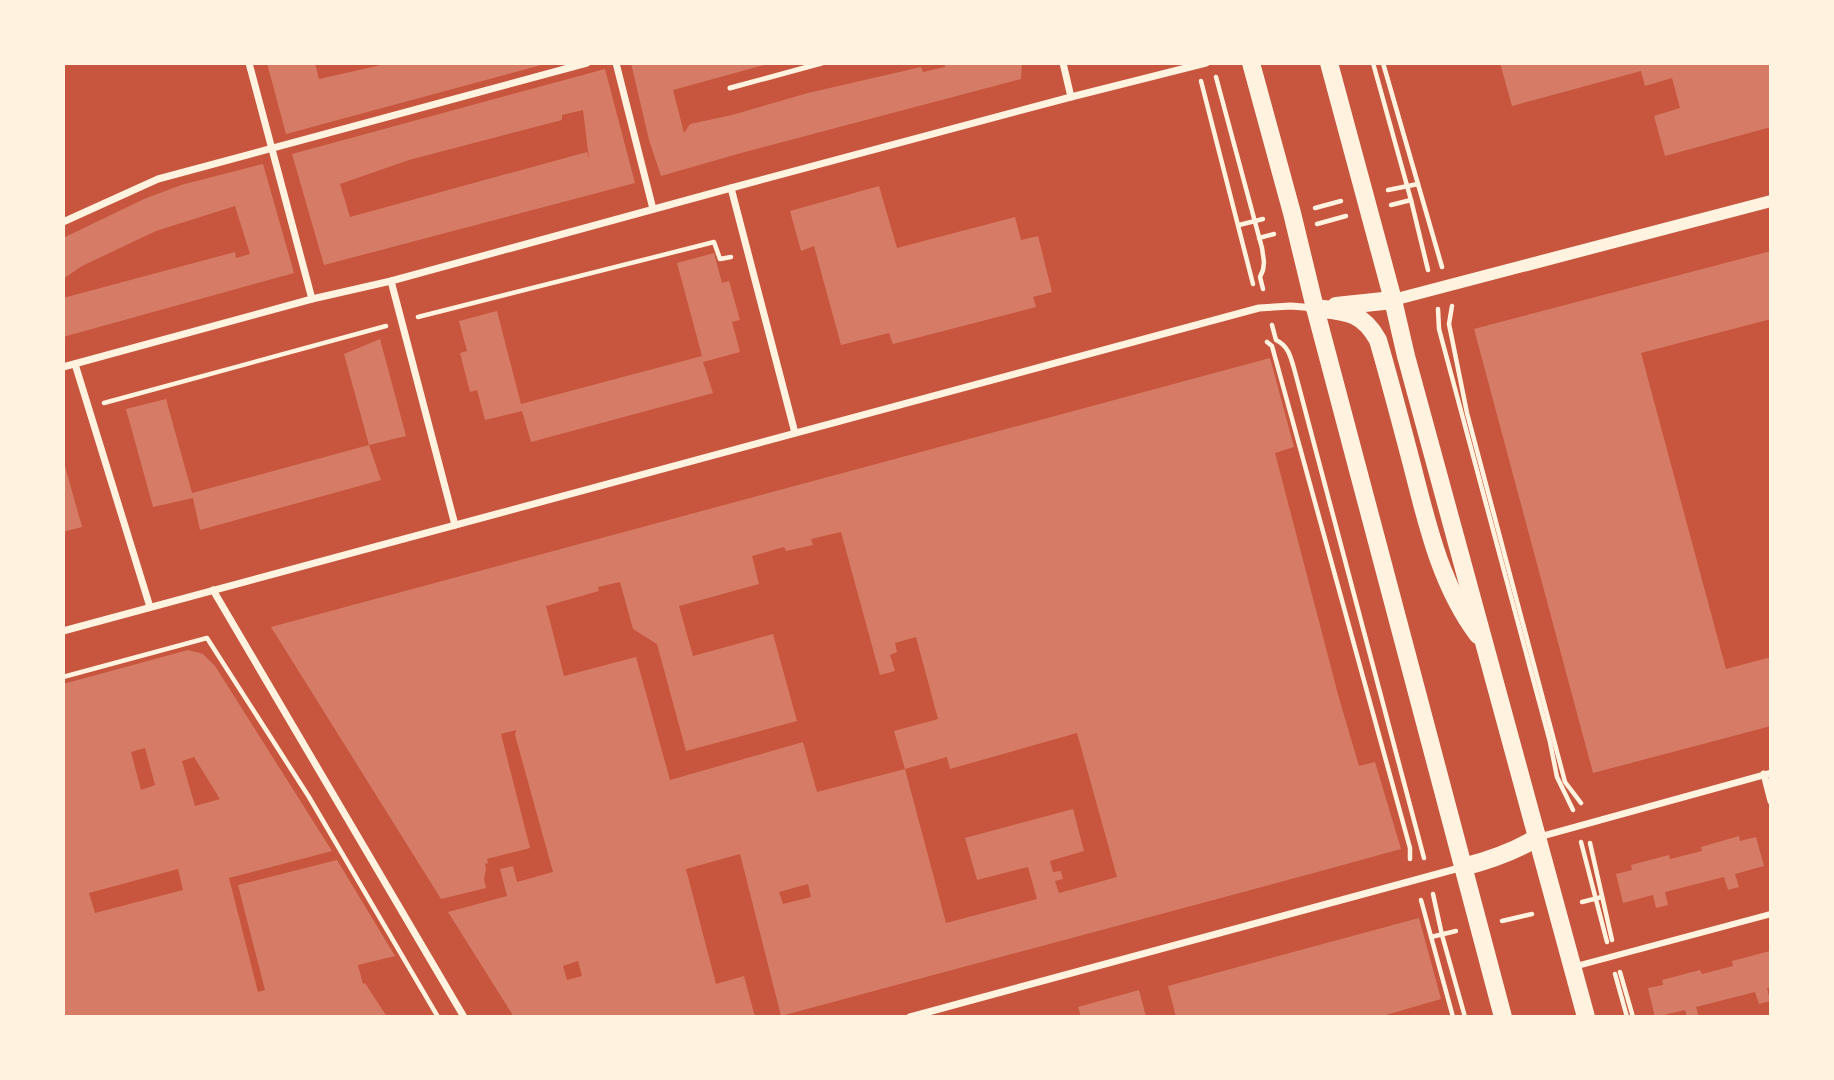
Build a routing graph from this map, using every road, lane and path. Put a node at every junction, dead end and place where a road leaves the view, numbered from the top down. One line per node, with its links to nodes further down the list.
1 (249, 63): 15 (street)
2 (587, 63): 15 (street)
3 (617, 63): 24 (street)
4 (822, 63): 13 (lane)
5 (1063, 63): 14 (street)
6 (1206, 63): 14 (street)
7 (1251, 63): 30 (main road)
8 (1329, 63): 25 (main road)
9 (1373, 63): 17 (path)
10 (1383, 63): 16 (path)
11 (1216, 78): 28 (path)
12 (1190, 81): 29 (path)
13 (730, 88)
14 (1072, 97): 18 (street)
15 (272, 148): 27 (street); 38 (street)
16 (1418, 184): 17 (path); 33 (path)
17 (1407, 186): 19 (path); 20 (path)
18 (731, 188): 24 (street); 32 (street)
19 (1387, 190)
20 (1411, 200): 25 (path); 34 (path)
21 (1341, 201): 23 (path)
22 (1771, 201): 39 (street)
23 (1313, 208)
24 (653, 209): 36 (street)
25 (1368, 211): 30 (path); 39 (main road)
26 (1263, 219): 28 (path)
27 (63, 222)
28 (1254, 222): 29 (path); 31 (path)
29 (1238, 225): 37 (path)
30 (1296, 229): 31 (path); 41 (main road)
31 (1259, 238): 35 (path)
32 (748, 253): 43 (path); 49 (street)
33 (1442, 270)
34 (1429, 272)
35 (1261, 277)
36 (391, 281): 38 (street); 43 (street)
37 (1253, 284)
38 (312, 299): 46 (street)
39 (1393, 300): 41 (main road); 54 (main road)
40 (1452, 305): 58 (path)
41 (1315, 308): 49 (street); 54 (main road); 65 (main road)
42 (1438, 309): 59 (path)
43 (402, 322): 48 (path); 50 (street)
44 (1276, 340): 63 (path)
45 (1267, 342): 64 (path)
46 (75, 364): 47 (street); 48 (street)
47 (63, 368)
48 (88, 407): 52 (street)
49 (795, 433): 50 (street)
50 (454, 525): 51 (street)
51 (213, 590): 52 (street); 75 (street)
52 (150, 607): 53 (street)
53 (63, 631)
54 (1486, 646): 60 (main road)
55 (63, 677): 74 (path)
56 (1768, 774): 57 (street); 60 (street)
57 (1771, 801)
58 (1581, 803)
59 (1571, 805)
60 (1538, 837): 65 (main road); 73 (main road)
61 (1589, 838): 66 (path)
62 (1581, 840): 67 (path)
63 (1423, 852)
64 (1410, 859)
65 (1463, 867): 76 (street); 79 (main road)
66 (1602, 897): 67 (path); 72 (path)
67 (1595, 899): 70 (path); 72 (path)
68 (1421, 900): 77 (path)
69 (1435, 901): 78 (path)
70 (1582, 902)
71 (1771, 914): 72 (street)
72 (1613, 956): 73 (street); 81 (path); 82 (path)
73 (1573, 967): 80 (main road)
74 (438, 1017)
75 (464, 1017)
76 (910, 1017)
77 (1453, 1017)
78 (1465, 1017)
79 (1503, 1017)
80 (1586, 1017)
81 (1627, 1017)
82 (1633, 1017)

